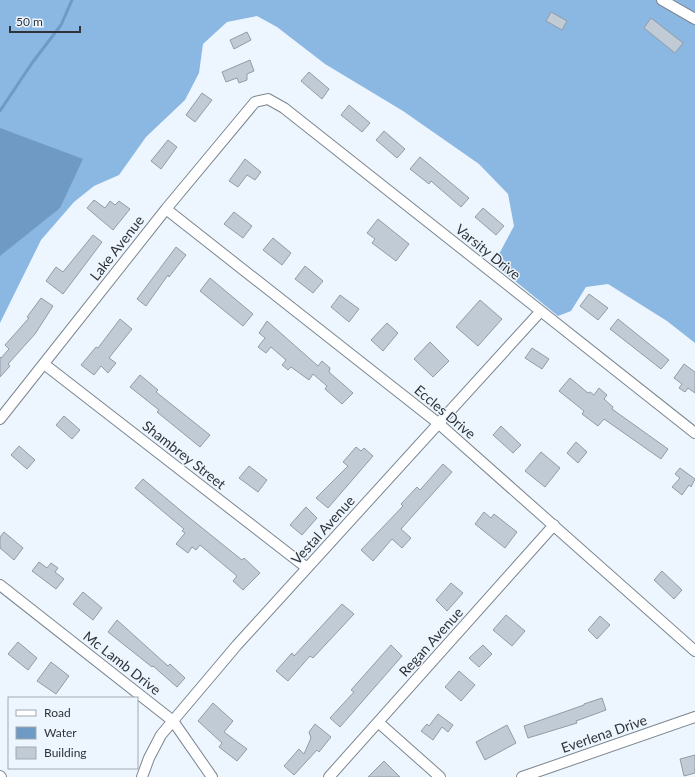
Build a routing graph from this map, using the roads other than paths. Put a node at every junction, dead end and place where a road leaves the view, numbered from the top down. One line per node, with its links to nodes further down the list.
1 (662, 0): 2 (street)
2 (695, 19)
3 (261, 100): 4 (street, Lake Avenue); 5 (street, Varsity Drive)
4 (166, 209): 6 (street, Lake Avenue); 8 (street, Eccles Drive)
5 (540, 312): 8 (street, Vestal Avenue); 9 (street, Varsity Drive)
6 (44, 364): 7 (street, Lake Avenue); 11 (street, Shambrey Street)
7 (0, 419)
8 (438, 423): 10 (street, Eccles Drive); 11 (street, Vestal Avenue)
9 (695, 433)
10 (554, 525): 13 (street, Eccles Drive); 16 (street, Regan Avenue)
11 (306, 568): 15 (street, Vestal Avenue)
12 (0, 584): 15 (street, Mc Lamb Drive)
13 (694, 646)
14 (695, 716): 21 (street, Everlena Drive)
15 (173, 721): 17 (street, Vestal Avenue); 18 (street, Mc Lamb Drive)
16 (378, 722): 19 (street, Regan Avenue); 20 (street)
17 (142, 777)
18 (212, 777)
19 (329, 777)
20 (440, 777)
21 (522, 777)

